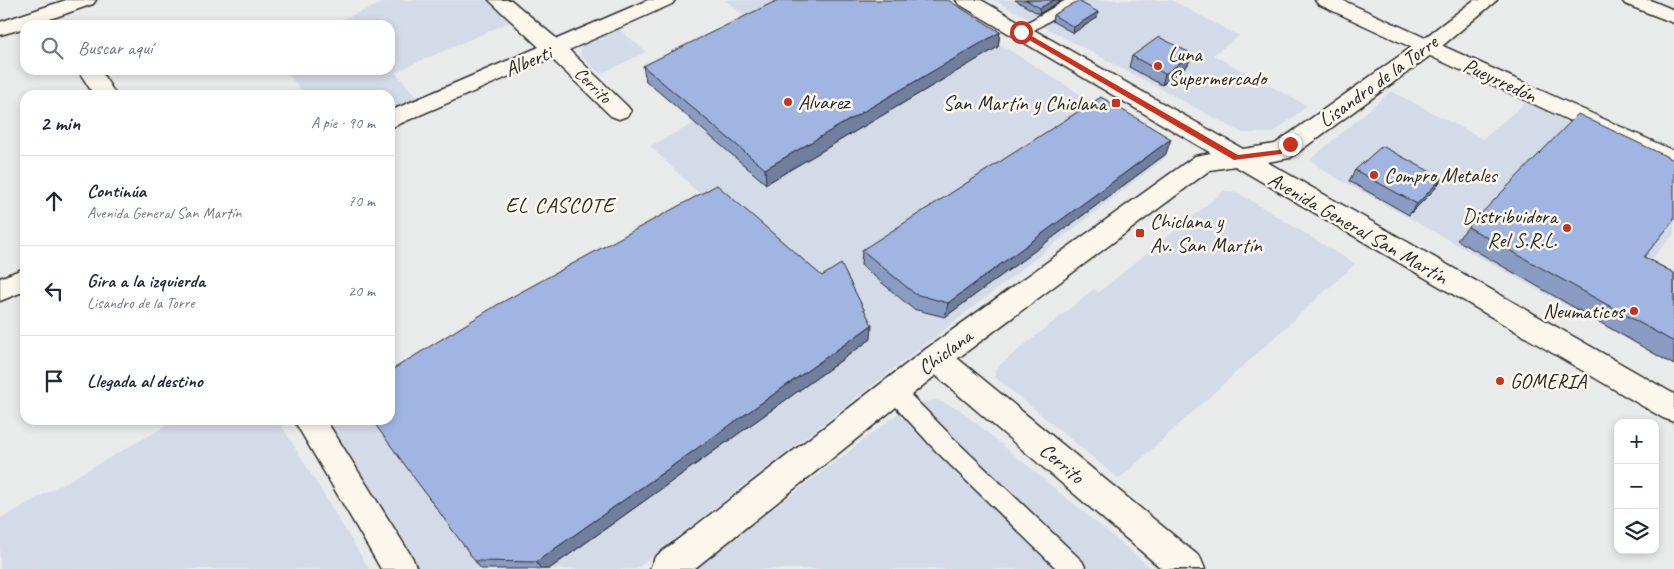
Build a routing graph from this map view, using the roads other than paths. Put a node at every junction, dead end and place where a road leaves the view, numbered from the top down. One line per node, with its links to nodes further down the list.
1 (86, 0): 10 (street)
2 (499, 0): 15 (street, Cerrito)
3 (665, 0): 15 (street, Alberti)
4 (966, 0): 13 (street, Avenida General San Martín)
5 (1076, 0): 13 (lane)
6 (1325, 0): 14 (street, Pueyrredón)
7 (1486, 0): 14 (street, Lisandro de la Torre)
8 (1632, 0): 9 (street)
9 (1674, 17)
10 (56, 18)
11 (20, 25): 12 (street)
12 (0, 29)
13 (1021, 32): 20 (street, Avenida General San Martín)
14 (1427, 47): 20 (street, Lisandro de la Torre); 21 (street, Pueyrredón)
15 (555, 49): 18 (street, Cerrito); 19 (street, Alberti)
16 (92, 75): 17 (street)
17 (102, 90)
18 (619, 111)
19 (395, 118)
20 (1237, 158): 24 (street, Chiclana); 26 (street, Avenida General San Martín)
21 (1674, 161)
22 (20, 281): 23 (street)
23 (0, 290)
24 (936, 358): 25 (street, Chiclana); 31 (street, Cerrito)
25 (894, 391): 29 (street, Chiclana); 30 (lane)
26 (1674, 409)
27 (311, 425): 28 (street)
28 (400, 569)
29 (667, 569)
30 (1074, 569)
31 (1188, 569)

